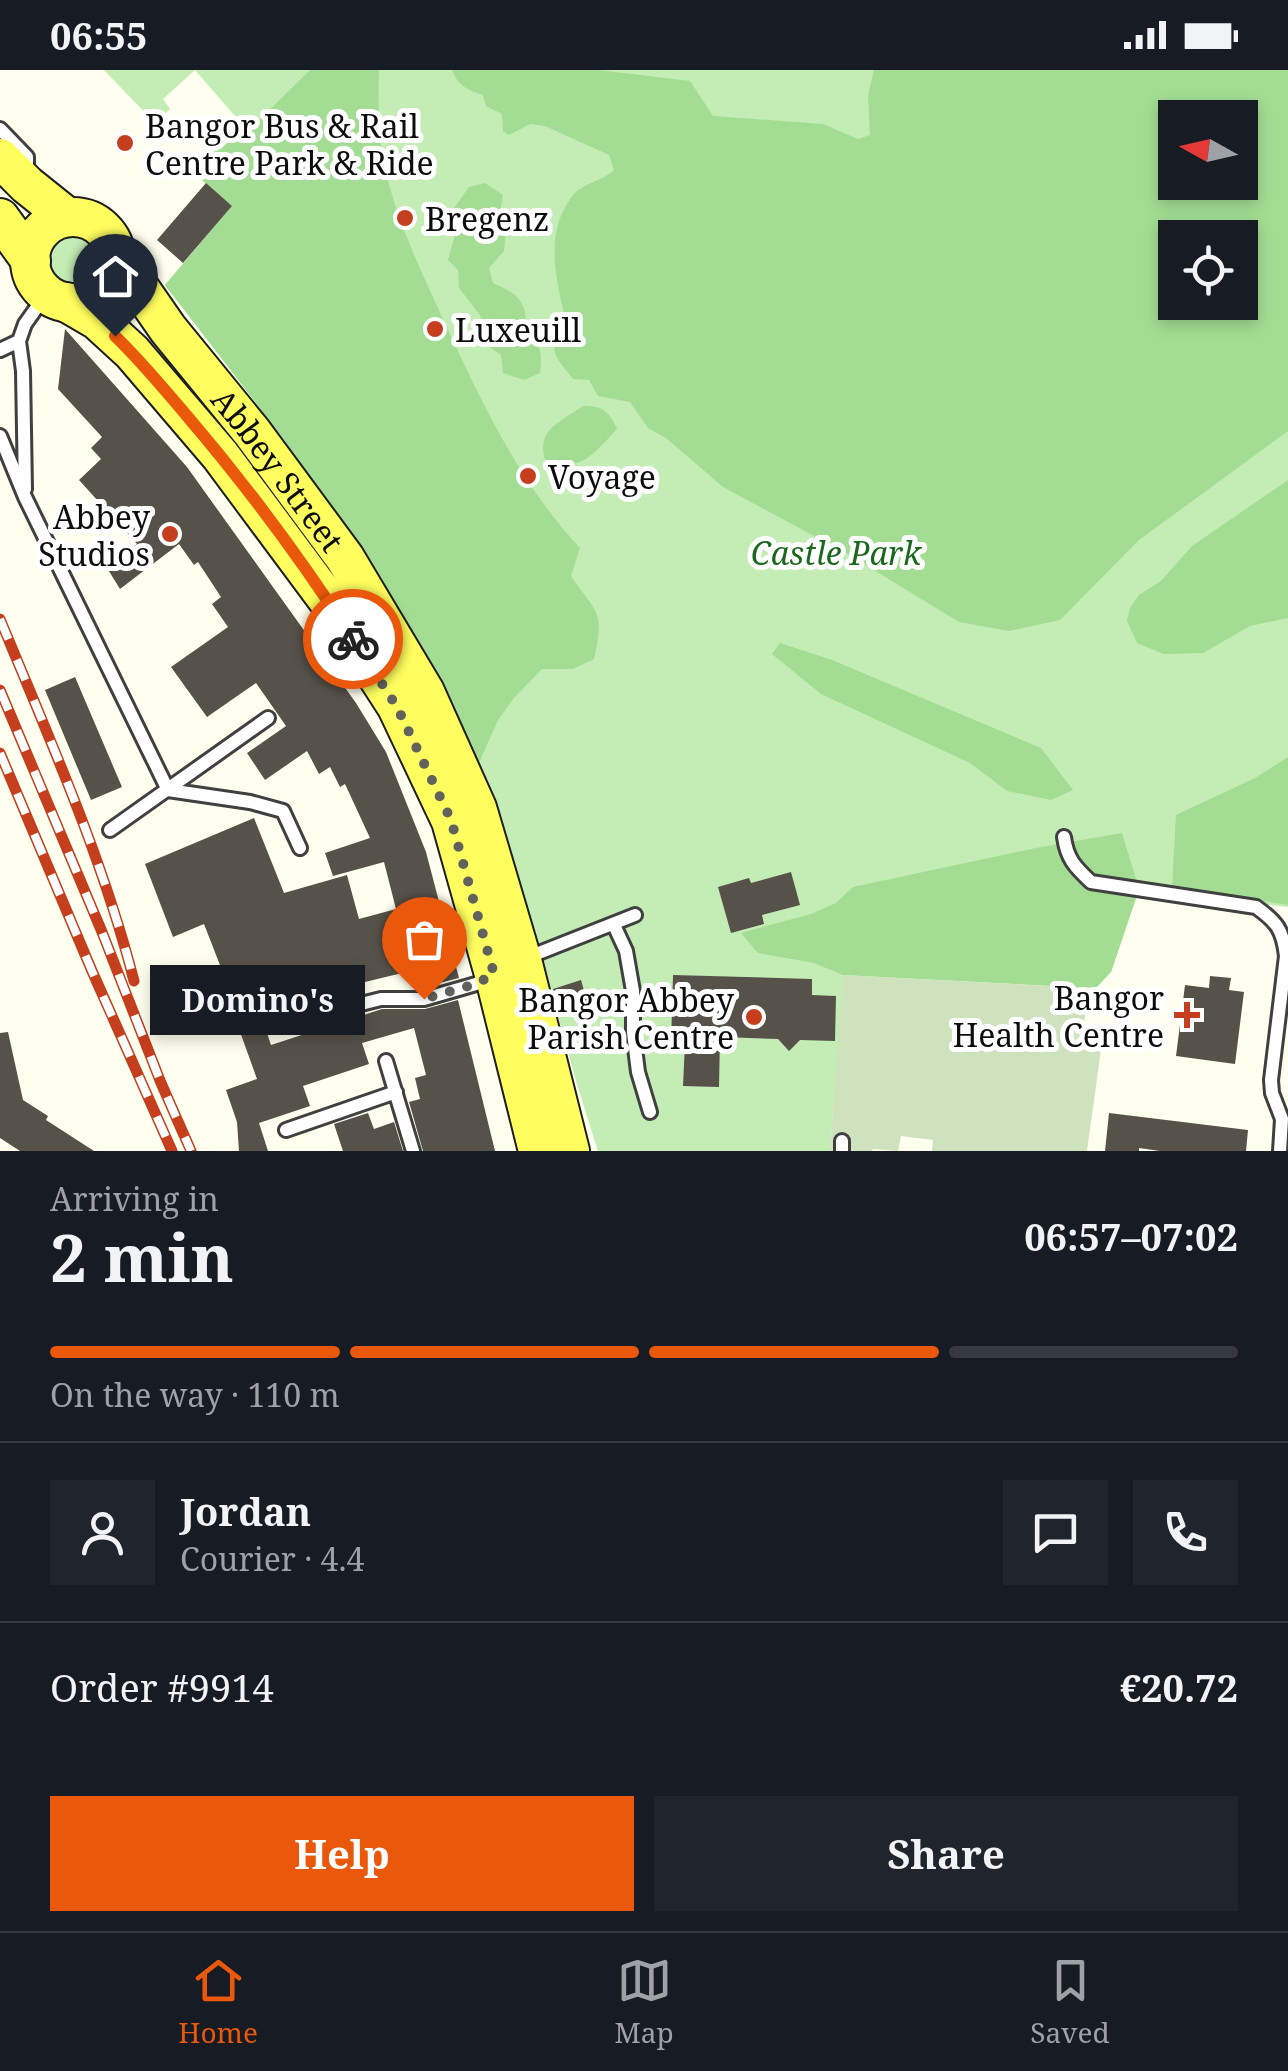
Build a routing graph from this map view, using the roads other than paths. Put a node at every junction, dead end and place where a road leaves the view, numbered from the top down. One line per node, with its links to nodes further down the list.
1 (0, 129): 3 (lane)
2 (0, 158): 3 (main road)
3 (27, 185): 4 (main road)
4 (67, 217): 6 (main road); 7 (main road)
5 (0, 218): 7 (main road, Abbey Street)
6 (116, 254): 7 (main road); 19 (main road, Abbey Street)
7 (48, 285): 8 (lane); 19 (main road, Abbey Street)
8 (19, 341): 9 (lane); 11 (lane)
9 (0, 350)
10 (0, 436): 11 (lane)
11 (25, 496): 13 (lane)
12 (268, 718): 13 (lane)
13 (168, 790): 14 (lane); 16 (lane)
14 (110, 830)
15 (1064, 837): 27 (lane)
16 (300, 848)
17 (634, 916): 18 (lane)
18 (614, 925): 19 (lane); 23 (lane)
19 (508, 967): 20 (lane); 26 (main road, Abbey Street)
20 (285, 1023)
21 (386, 1061): 22 (lane)
22 (396, 1092): 24 (lane); 25 (lane)
23 (650, 1112)
24 (286, 1130)
25 (410, 1150)
26 (563, 1150)
27 (1280, 1151)

